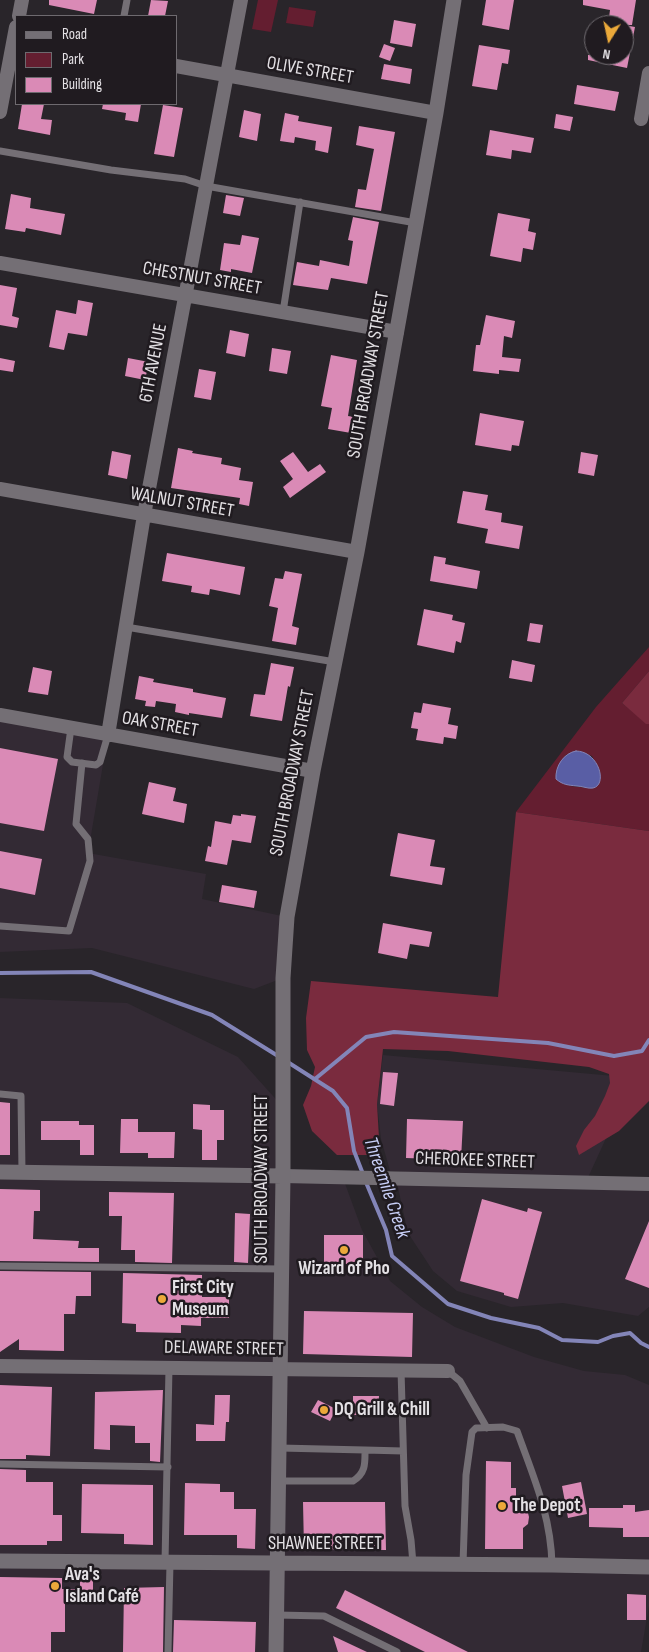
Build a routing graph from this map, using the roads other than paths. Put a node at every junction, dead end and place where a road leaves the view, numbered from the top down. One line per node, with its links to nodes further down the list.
1 (22, 0): 5 (street)
2 (127, 0): 6 (lane)
3 (241, 0): 10 (street, 6TH AVENUE)
4 (454, 0): 12 (street, SOUTH BROADWAY STREET)
5 (18, 15)
6 (124, 15)
7 (15, 38): 11 (street)
8 (178, 66): 10 (street, OLIVE STREET)
9 (649, 73): 13 (street)
10 (226, 75): 12 (street, OLIVE STREET); 15 (street, 6TH AVENUE)
11 (0, 112)
12 (436, 113): 17 (street, SOUTH BROADWAY STREET)
13 (641, 119)
14 (0, 151): 15 (lane)
15 (206, 186): 16 (lane); 19 (street, 6TH AVENUE)
16 (300, 202): 17 (lane); 20 (lane)
17 (416, 223): 21 (street, SOUTH BROADWAY STREET)
18 (0, 263): 19 (street, CHESTNUT STREET)
19 (186, 296): 20 (street, CHESTNUT STREET); 23 (street, 6TH AVENUE)
20 (282, 313): 21 (street, CHESTNUT STREET)
21 (397, 332): 24 (street, SOUTH BROADWAY STREET)
22 (0, 489): 23 (street, WALNUT STREET)
23 (144, 516): 24 (street, WALNUT STREET); 25 (street, 6TH AVENUE)
24 (357, 552): 26 (street, SOUTH BROADWAY STREET)
25 (126, 627): 26 (lane); 29 (street, 6TH AVENUE)
26 (335, 662): 31 (street, SOUTH BROADWAY STREET)
27 (0, 715): 28 (street, OAK STREET)
28 (70, 728): 29 (street, OAK STREET); 30 (lane)
29 (108, 734): 30 (lane); 31 (street, OAK STREET)
30 (82, 763): 32 (lane)
31 (313, 772): 36 (street, SOUTH BROADWAY STREET)
32 (0, 926)
33 (0, 1094): 35 (lane)
34 (0, 1172): 35 (street, CHEROKEE STREET)
35 (22, 1172): 36 (street, CHEROKEE STREET)
36 (283, 1176): 37 (street, CHEROKEE STREET); 39 (street, SOUTH BROADWAY STREET)
37 (649, 1184)
38 (0, 1266): 39 (lane)
39 (282, 1269): 42 (street, SOUTH BROADWAY STREET)
40 (0, 1366): 41 (street, DELAWARE STREET)
41 (169, 1368): 42 (street, DELAWARE STREET); 50 (lane)
42 (281, 1369): 43 (street, DELAWARE STREET); 46 (street, SOUTH BROADWAY STREET)
43 (401, 1370): 44 (street, DELAWARE STREET); 48 (lane)
44 (448, 1371): 45 (lane)
45 (487, 1428): 56 (lane); 57 (lane)
46 (280, 1448): 47 (lane); 51 (street, SOUTH BROADWAY STREET)
47 (365, 1450): 48 (lane); 51 (lane)
48 (403, 1451): 55 (lane)
49 (0, 1464): 50 (lane)
50 (168, 1467): 53 (lane)
51 (279, 1481): 54 (street, SOUTH BROADWAY STREET)
52 (0, 1561): 53 (street, SHAWNEE STREET)
53 (168, 1563): 54 (street, SHAWNEE STREET); 60 (lane)
54 (278, 1564): 55 (street, SHAWNEE STREET); 59 (street, SOUTH BROADWAY STREET)
55 (412, 1564): 56 (street, SHAWNEE STREET)
56 (463, 1564): 57 (street, SHAWNEE STREET)
57 (552, 1564): 58 (street, SHAWNEE STREET)
58 (649, 1567)
59 (277, 1615): 61 (street, SOUTH BROADWAY STREET); 62 (lane)
60 (168, 1652)
61 (276, 1652)
62 (397, 1652)

